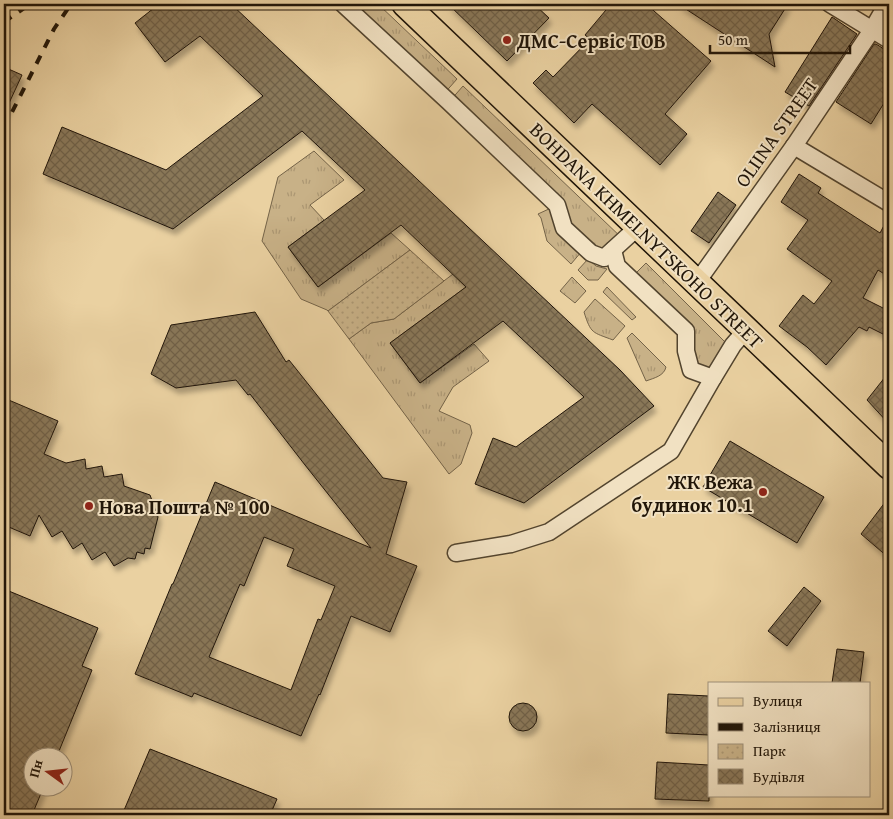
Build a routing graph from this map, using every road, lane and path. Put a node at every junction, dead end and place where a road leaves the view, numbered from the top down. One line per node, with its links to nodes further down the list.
1 (343, 4): 10 (street)
2 (404, 4): 9 (main road, BOHDANA KHMELNYTSKOHO STREET)
3 (830, 4): 5 (street)
4 (887, 4): 5 (street, OLIINA STREET)
5 (872, 30): 6 (street); 7 (street, OLIINA STREET)
6 (889, 40)
7 (794, 146): 8 (street); 11 (street, OLIINA STREET)
8 (889, 204)
9 (638, 227): 10 (street); 11 (main road, BOHDANA KHMELNYTSKOHO STREET)
10 (613, 250): 13 (street)
11 (697, 282): 12 (main road, BOHDANA KHMELNYTSKOHO STREET)
12 (746, 330): 13 (street); 14 (main road, BOHDANA KHMELNYTSKOHO STREET)
13 (713, 378): 15 (street)
14 (889, 466)
15 (456, 553)

